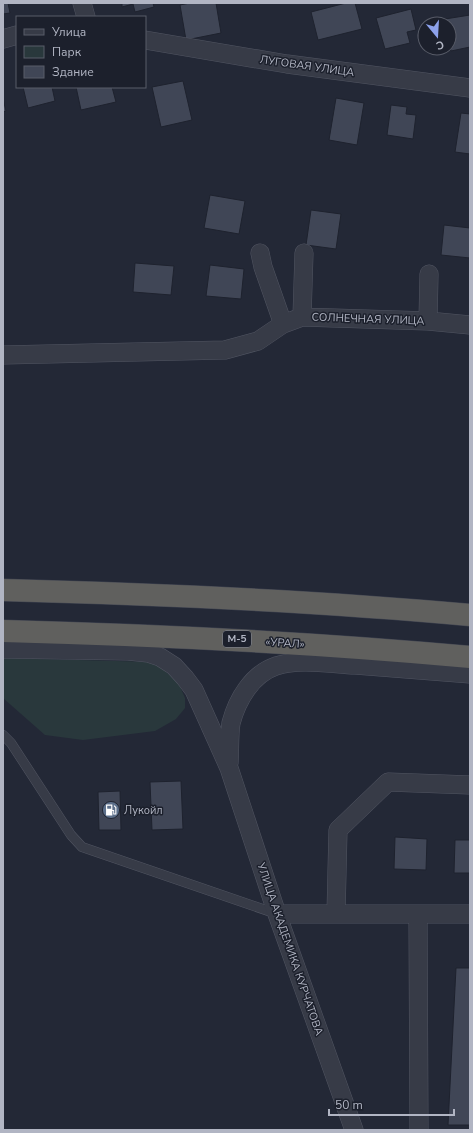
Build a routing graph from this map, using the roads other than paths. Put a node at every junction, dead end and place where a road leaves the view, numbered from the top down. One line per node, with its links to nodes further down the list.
1 (82, 3): 2 (street)
2 (86, 16)
3 (16, 35): 4 (street)
4 (3, 39)
5 (146, 40): 6 (street, ЛУГОВАЯ УЛИЦА)
6 (470, 88)
7 (260, 253): 12 (street)
8 (304, 253): 10 (street)
9 (429, 274): 11 (street)
10 (302, 317): 11 (street, СОЛНЕЧНАЯ УЛИЦА); 12 (street, СОЛНЕЧНАЯ УЛИЦА)
11 (428, 321): 13 (street, СОЛНЕЧНАЯ УЛИЦА)
12 (283, 324): 14 (street, СОЛНЕЧНАЯ УЛИЦА)
13 (470, 325)
14 (3, 355)
15 (3, 590): 16 (highway)
16 (470, 615)
17 (3, 631): 19 (highway, «УРАЛ» / М-5)
18 (3, 649): 22 (street)
19 (470, 657)
20 (470, 674): 22 (street)
21 (3, 735): 24 (lane)
22 (229, 768): 24 (street, УЛИЦА АКАДЕМИКА КУРЧАТОВА)
23 (470, 785): 25 (street)
24 (277, 914): 25 (street); 28 (street, УЛИЦА АКАДЕМИКА КУРЧАТОВА)
25 (336, 914): 26 (street)
26 (418, 914): 27 (street); 29 (street)
27 (470, 914)
28 (354, 1130)
29 (419, 1130)

